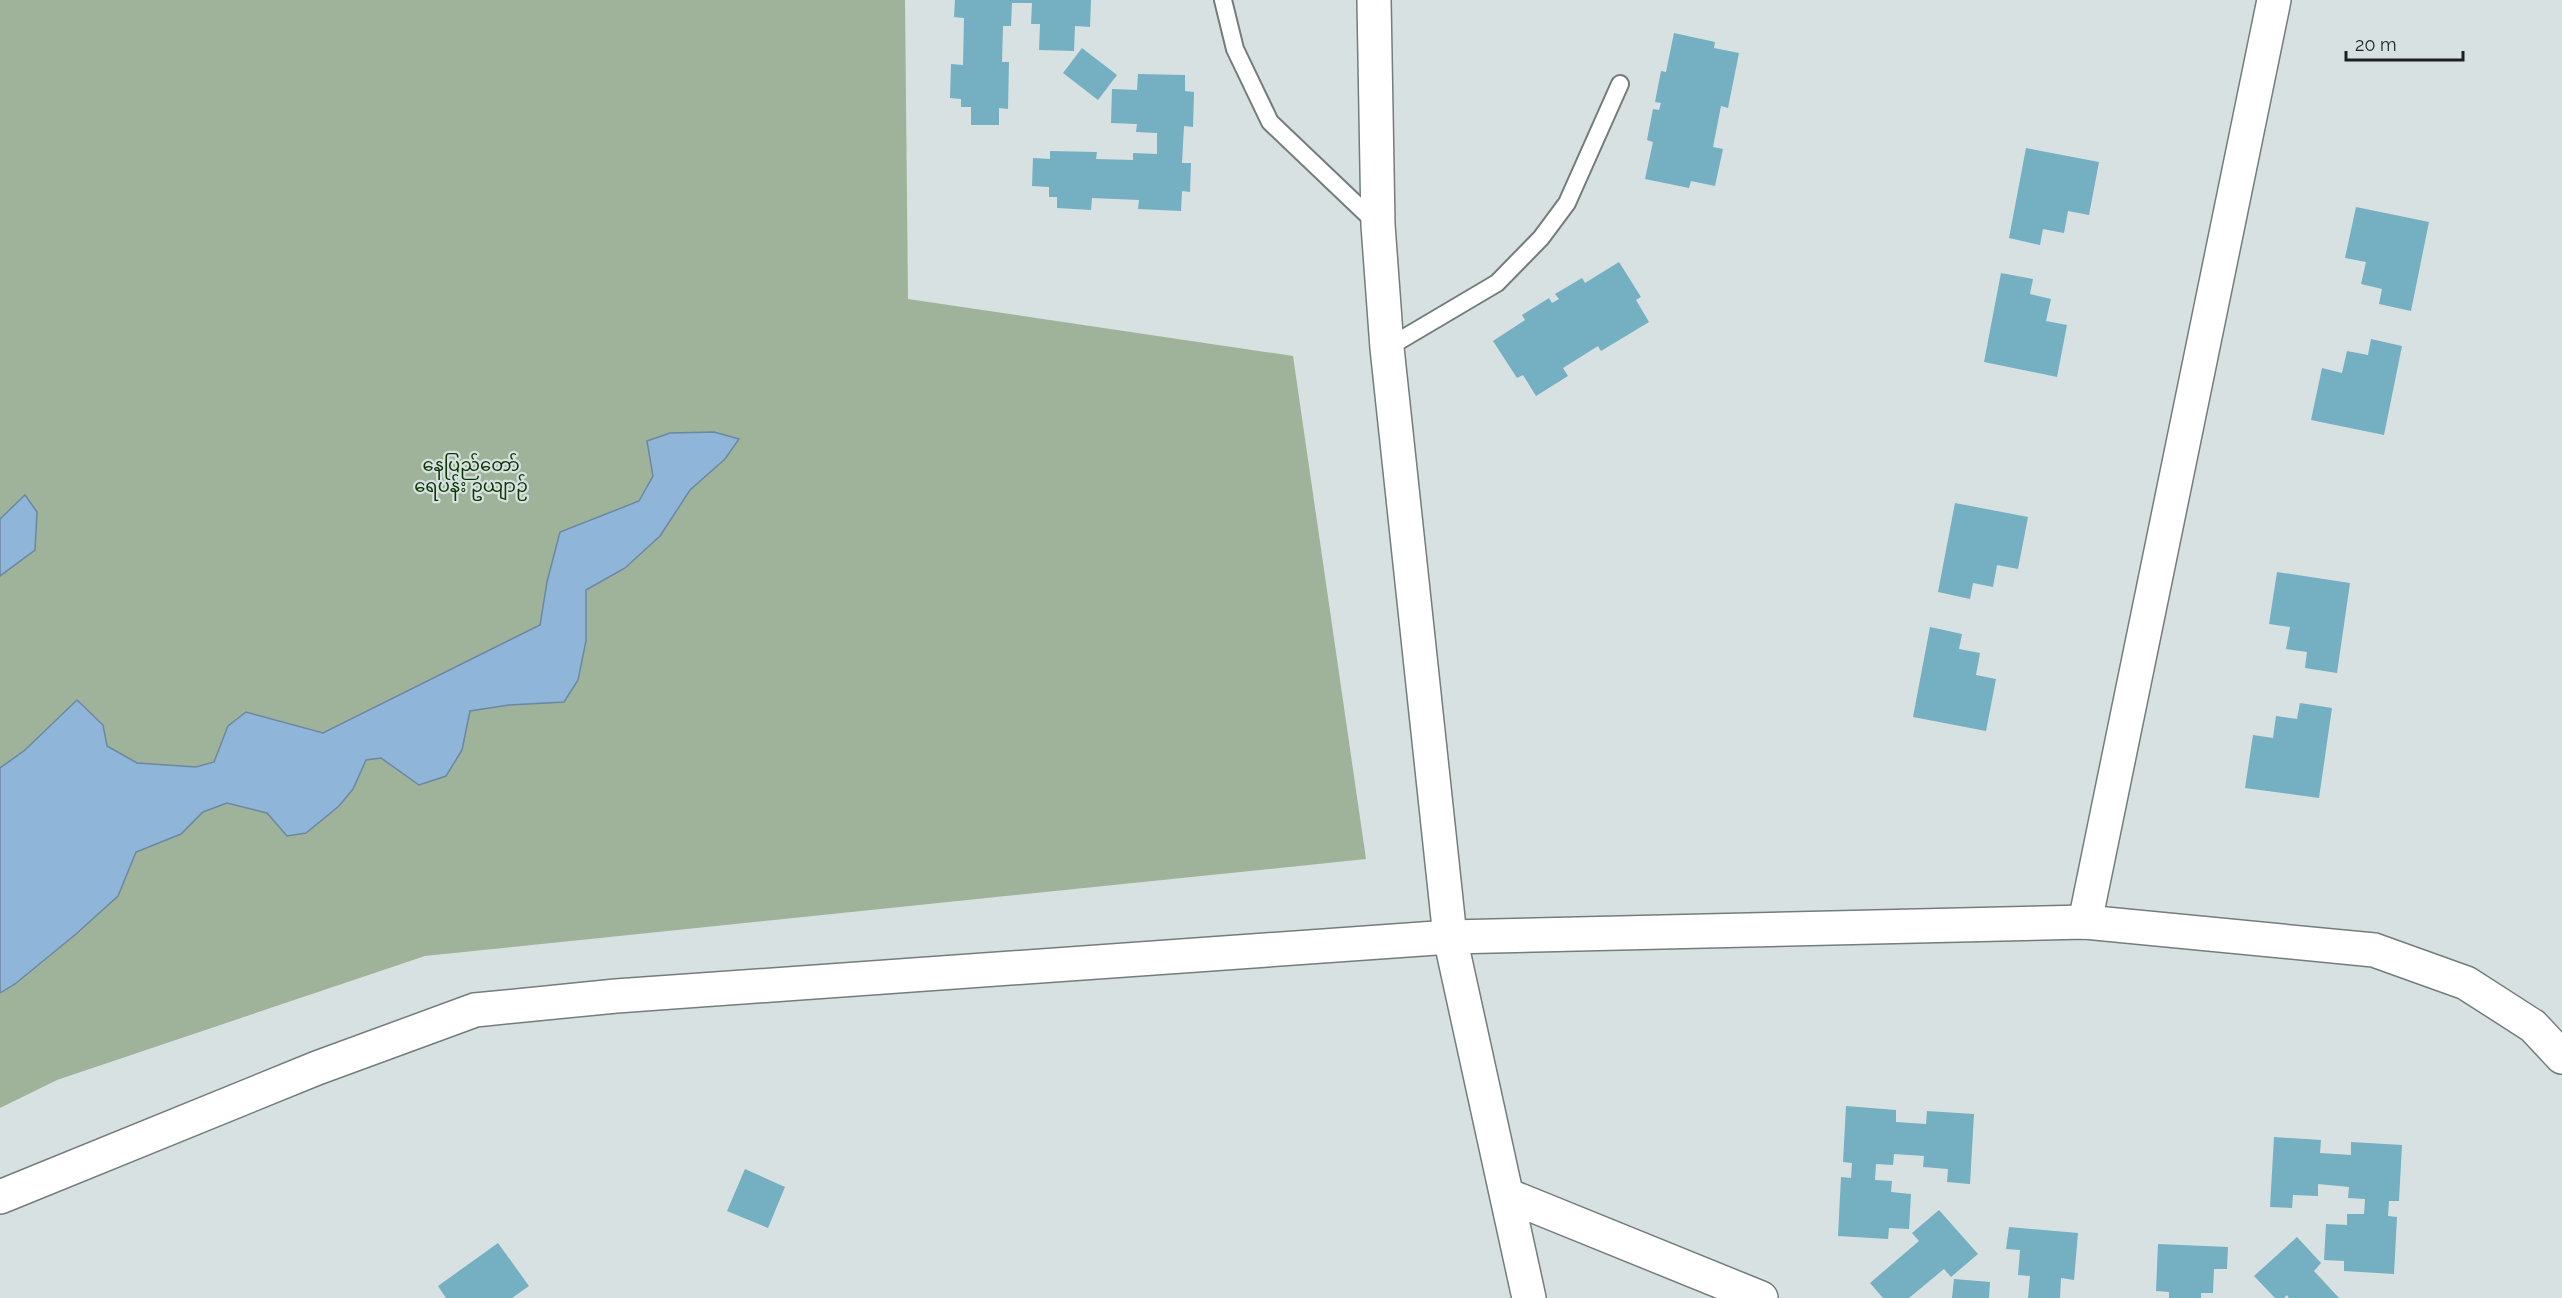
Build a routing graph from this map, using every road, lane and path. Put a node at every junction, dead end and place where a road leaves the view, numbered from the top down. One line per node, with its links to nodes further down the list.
1 (1223, 0): 5 (lane)
2 (1374, 0): 5 (street)
3 (2274, 0): 7 (street)
4 (1620, 84): 6 (lane)
5 (1378, 225): 6 (street)
6 (1387, 348): 8 (street)
7 (2085, 922): 8 (street); 9 (street)
8 (1450, 937): 10 (street); 11 (street)
9 (2562, 1057)
10 (1507, 1195): 12 (street); 13 (street)
11 (0, 1197)
12 (1528, 1298)
13 (1761, 1298)

